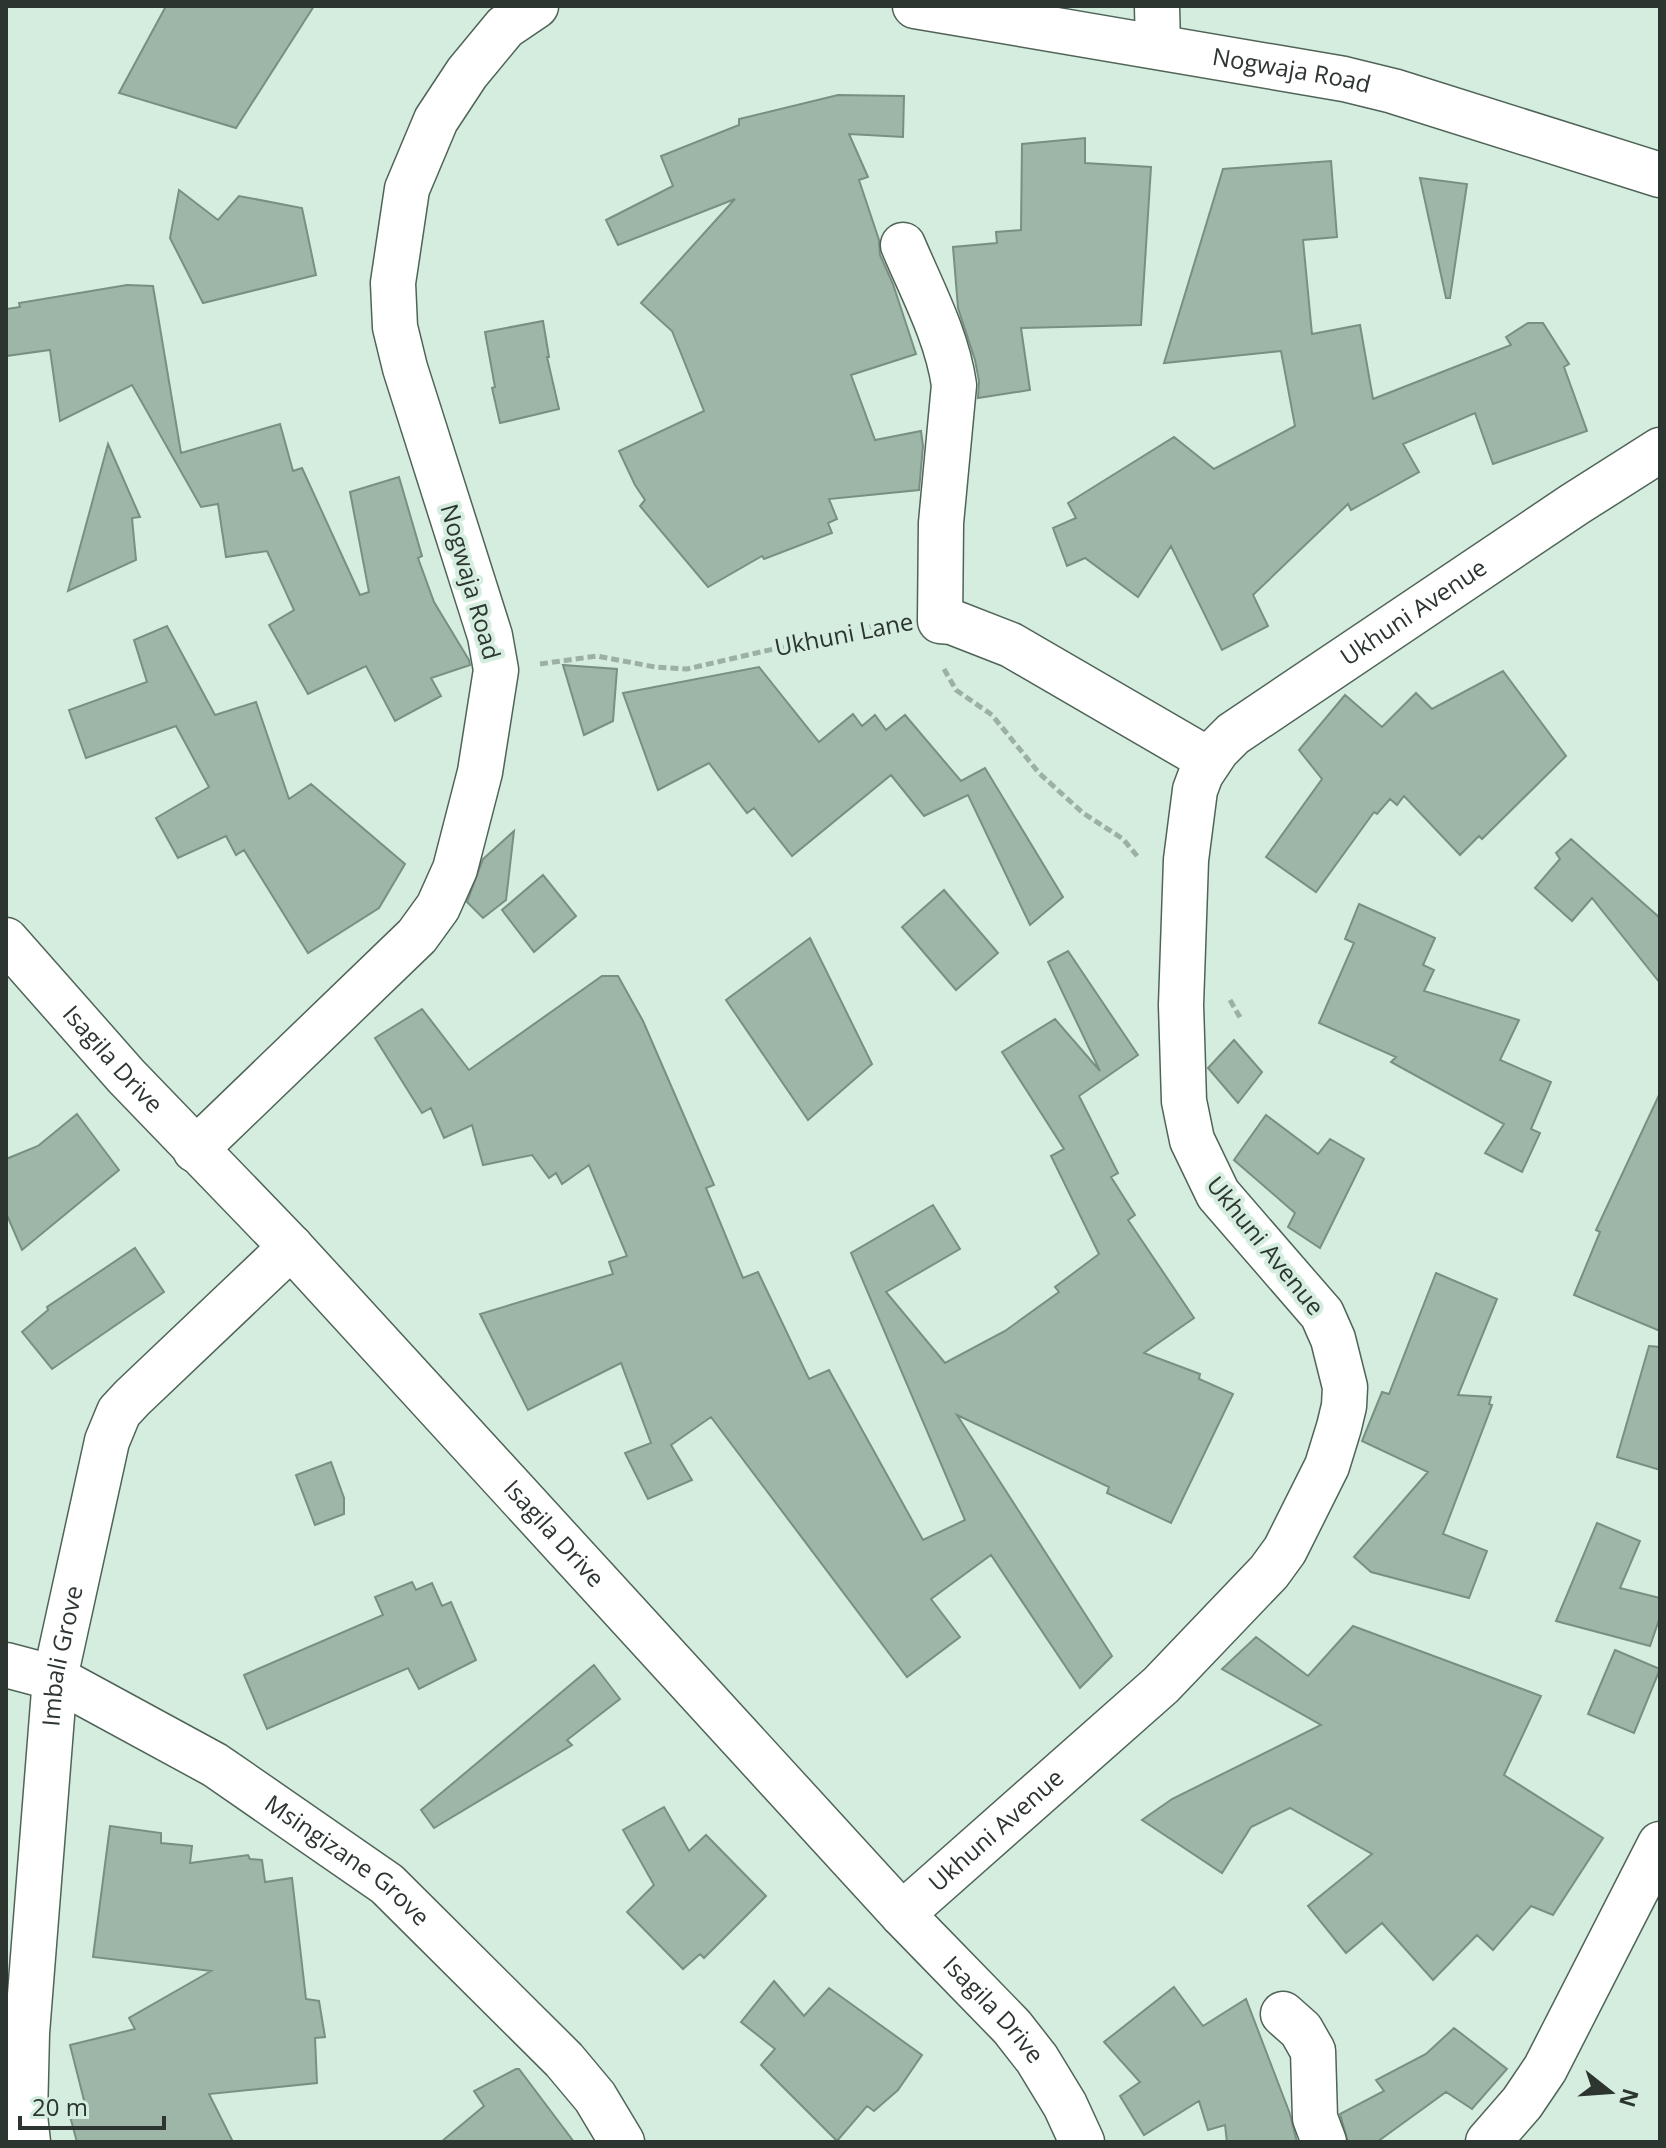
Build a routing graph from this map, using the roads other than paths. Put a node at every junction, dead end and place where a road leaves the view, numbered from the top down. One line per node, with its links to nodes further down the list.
1 (536, 6): 9 (street, Nogwaja Road)
2 (915, 6): 3 (street, Nogwaja Road)
3 (1157, 26): 4 (street, Nogwaja Road)
4 (1660, 175)
5 (903, 245): 7 (street, Ukhuni Lane)
6 (1660, 450): 7 (street, Ukhuni Avenue)
7 (1209, 760): 14 (street, Ukhuni Avenue)
8 (6, 940): 9 (street, Isagila Drive)
9 (195, 1150): 10 (street, Isagila Drive)
10 (291, 1247): 12 (street, Imbali Grove); 14 (street, Isagila Drive)
11 (6, 1665): 12 (street, Msingizane Grove)
12 (55, 1678): 16 (street, Imbali Grove); 17 (street, Msingizane Grove)
13 (1660, 1844): 20 (street)
14 (902, 1914): 18 (street, Isagila Drive)
15 (1283, 2014): 19 (street)
16 (28, 2142)
17 (622, 2142)
18 (1082, 2142)
19 (1324, 2142)
20 (1488, 2142)

